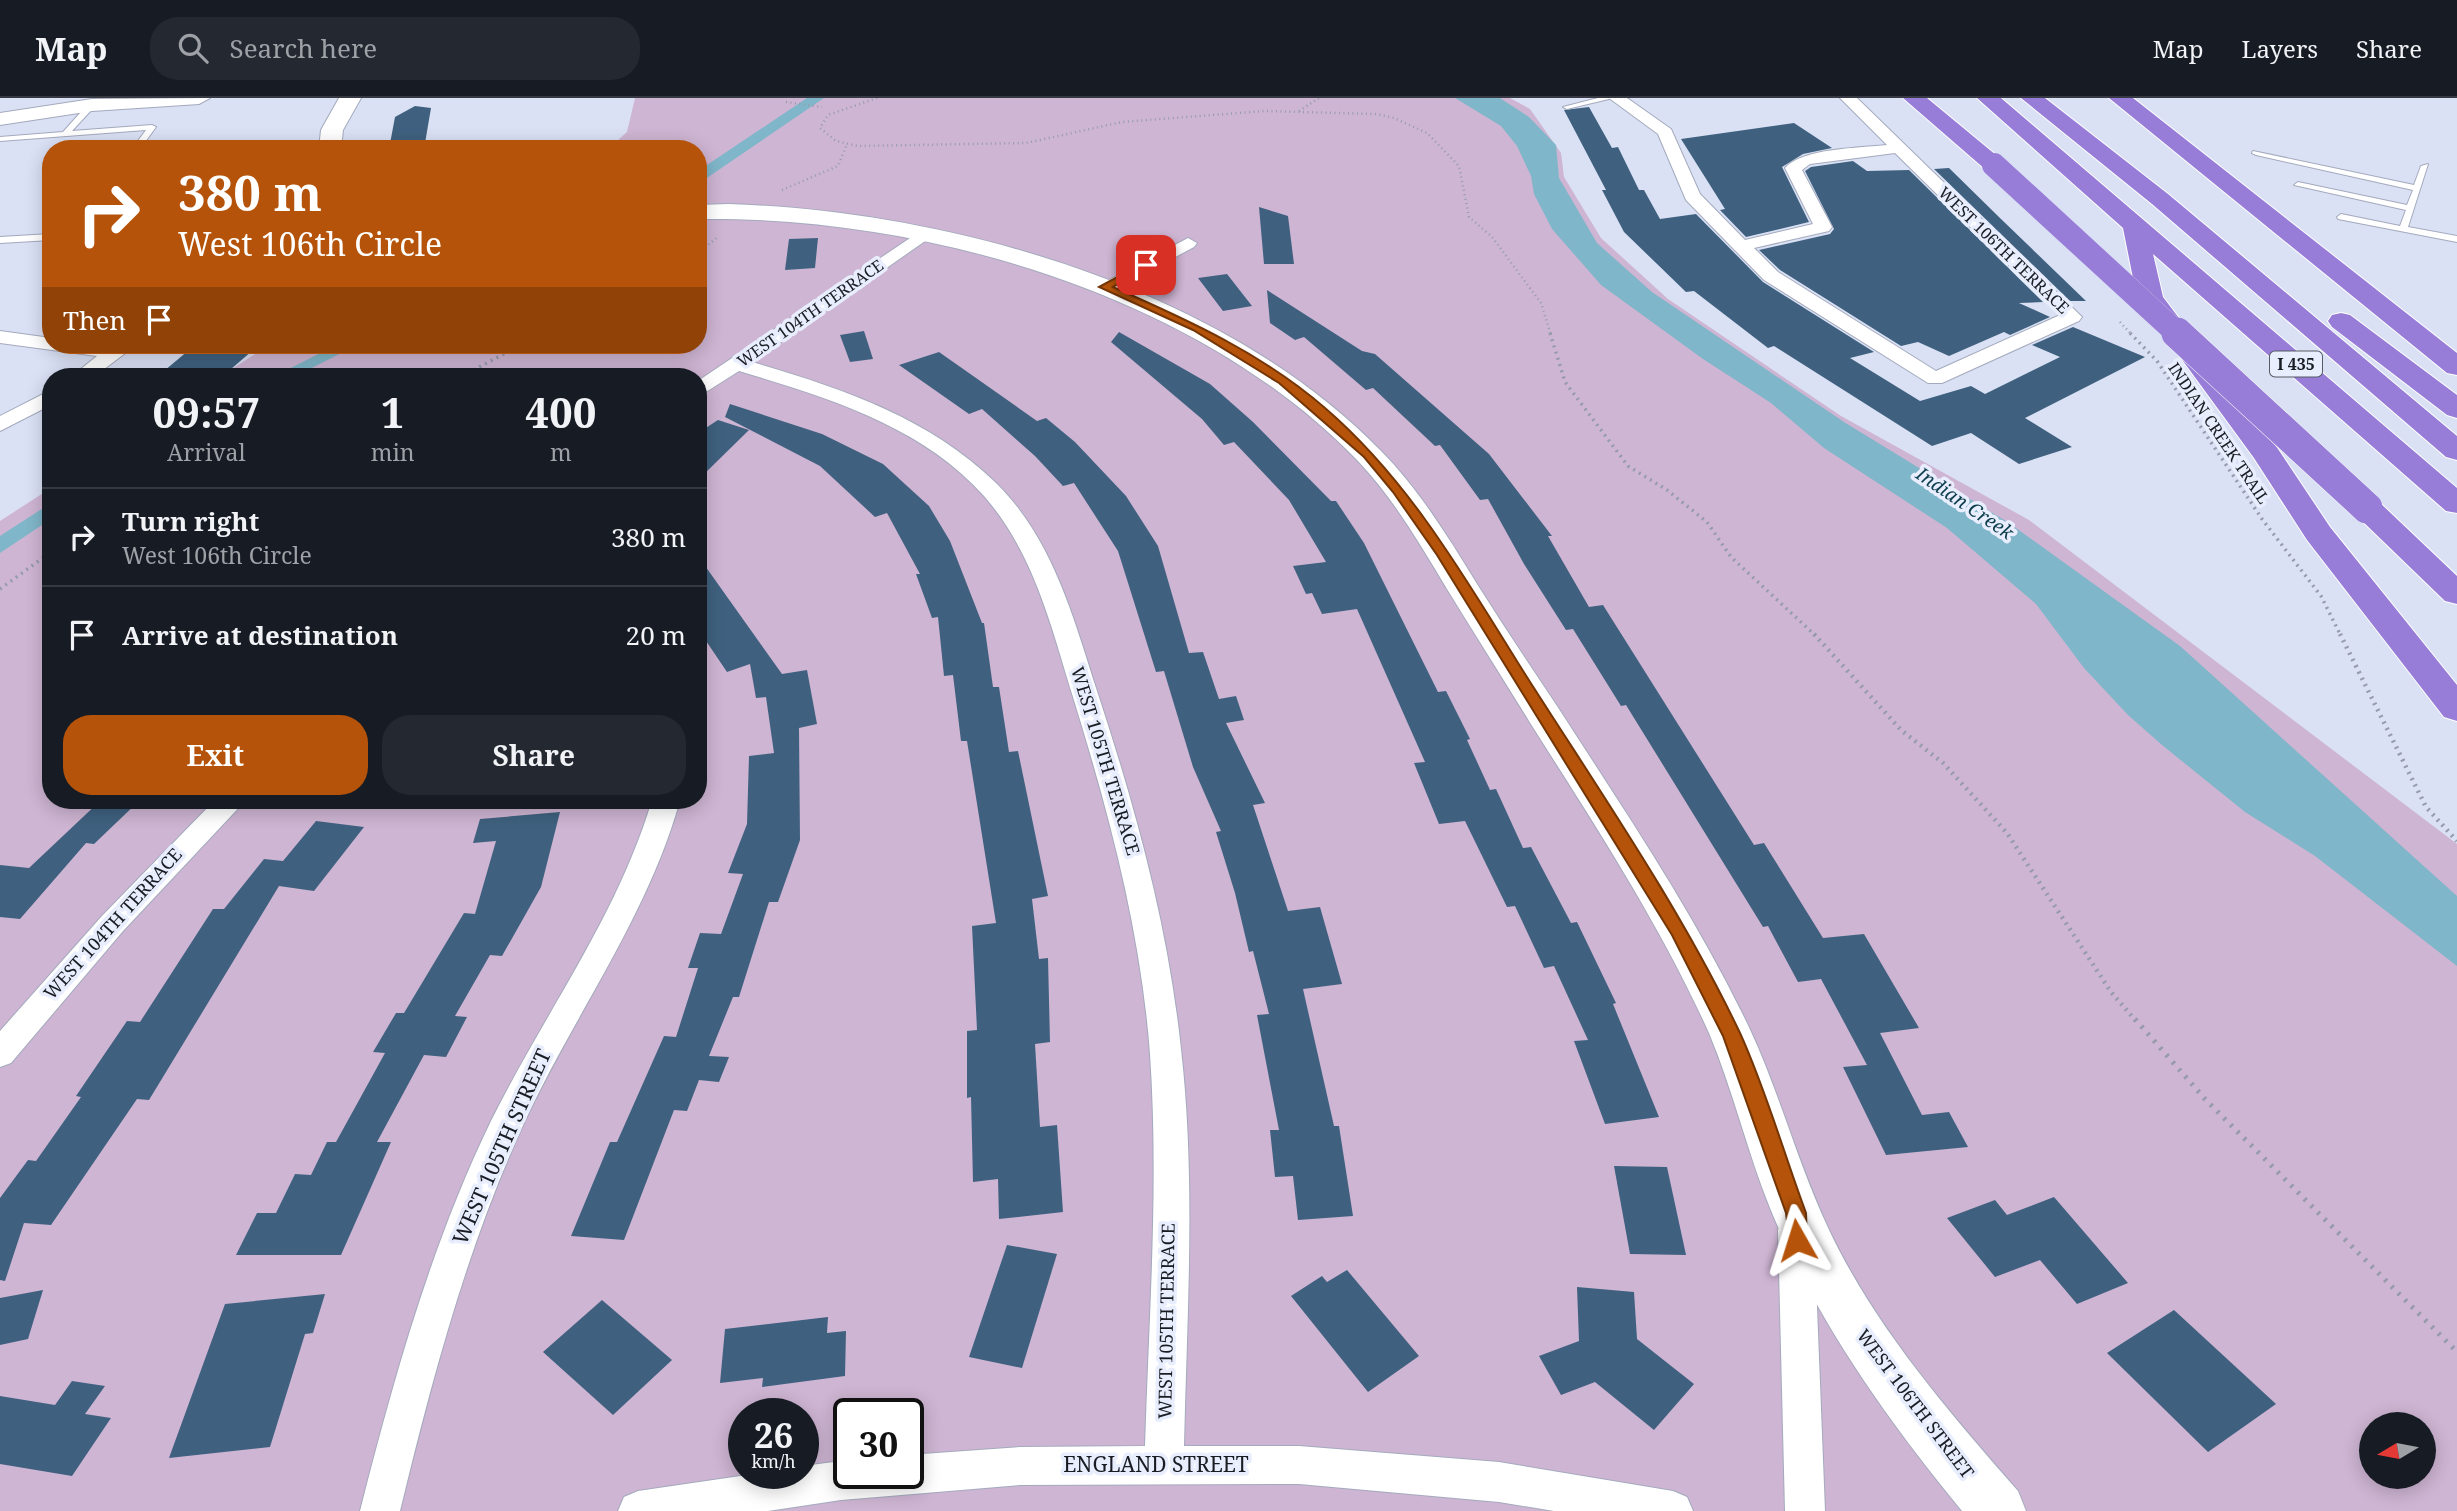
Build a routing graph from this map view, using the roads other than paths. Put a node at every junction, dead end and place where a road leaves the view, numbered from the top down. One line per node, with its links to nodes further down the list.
1 (200, 98): 11 (street)
2 (350, 98): 17 (street)
3 (1609, 98): 12 (lane)
4 (1617, 98): 34 (street, WEST 106TH TERRACE)
5 (1848, 98): 18 (street, WEST 106TH TERRACE)
6 (1914, 98): 48 (highway, bridge)
7 (1988, 98): 27 (highway, I 435)
8 (2032, 98): 23 (highway, I 435)
9 (2120, 98): 40 (highway)
10 (0, 106): 11 (street)
11 (92, 106): 13 (street); 14 (lane)
12 (1567, 107)
13 (0, 119)
14 (66, 133): 15 (lane); 16 (lane)
15 (0, 139)
16 (143, 140)
17 (331, 140)
18 (1899, 148): 34 (street); 34 (street, WEST 106TH TERRACE)
19 (2256, 153): 22 (lane)
20 (2425, 166): 22 (lane)
21 (2298, 185): 24 (lane)
22 (2417, 188): 24 (lane)
23 (2160, 199): 44 (highway); 46 (highway, I 435)
24 (2411, 208): 28 (lane)
25 (707, 212): 29 (street, WEST 106TH STREET)
26 (2342, 217): 28 (lane)
27 (2135, 225): 47 (highway, I 435); 49 (highway)
28 (2404, 227): 31 (lane)
29 (922, 235): 35 (street, WEST 106TH STREET); 39 (street, WEST 104TH TERRACE)
30 (42, 238): 32 (lane)
31 (2457, 239)
32 (0, 240)
33 (1188, 243): 35 (street)
34 (1741, 246)
35 (1105, 287): 53 (street, WEST 106TH STREET)
36 (0, 337): 37 (street)
37 (42, 343)
38 (115, 354): 41 (street)
39 (736, 364): 42 (street, WEST 104TH TERRACE); 54 (street, WEST 105TH TERRACE)
40 (2457, 367)
41 (94, 368)
42 (707, 385)
43 (42, 401): 45 (street)
44 (2457, 409)
45 (0, 425)
46 (2457, 450)
47 (2457, 504)
48 (2457, 594)
49 (2457, 709)
50 (223, 809): 52 (street, WEST 104TH TERRACE)
51 (663, 809): 55 (street, WEST 105TH STREET)
52 (0, 1054)
53 (1796, 1213): 58 (street); 59 (street, WEST 106TH STREET)
54 (1164, 1465): 56 (street, ENGLAND STREET); 57 (street, ENGLAND STREET)
55 (380, 1511)
56 (638, 1511)
57 (1673, 1511)
58 (1805, 1511)
59 (1998, 1511)

